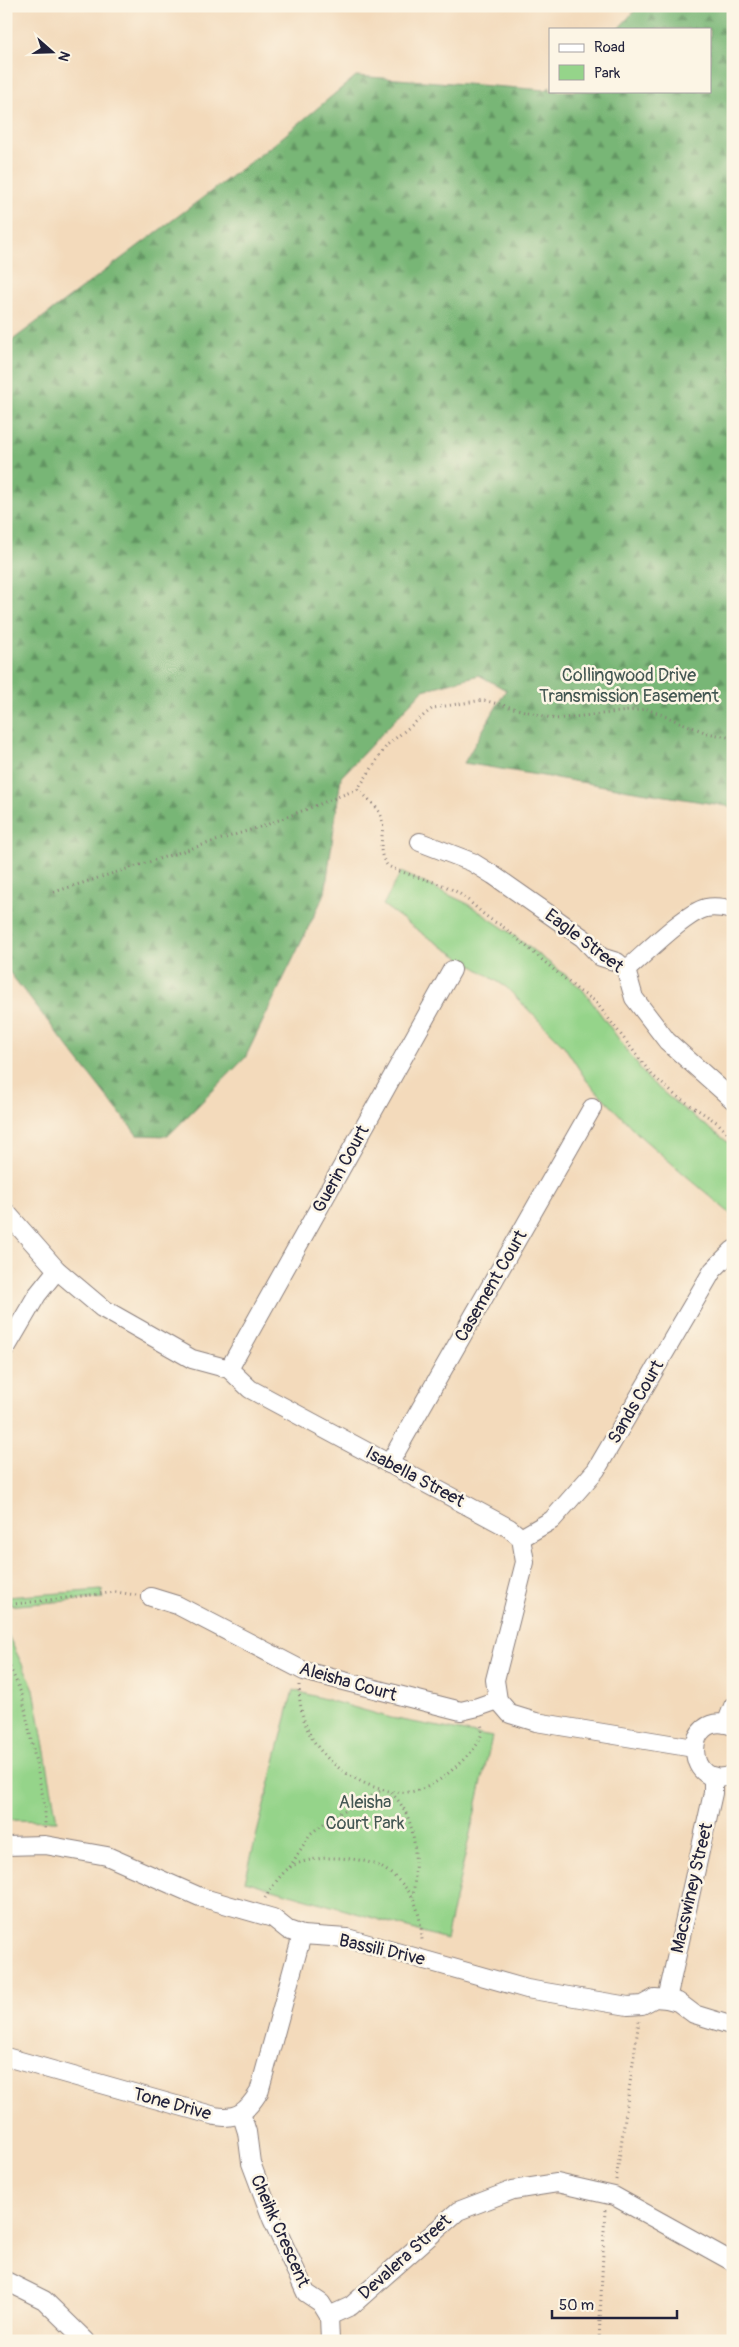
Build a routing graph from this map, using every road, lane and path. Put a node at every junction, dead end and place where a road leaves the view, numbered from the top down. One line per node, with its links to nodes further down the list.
1 (733, 738): 2 (path)
2 (358, 789): 4 (path); 10 (path)
3 (420, 842): 7 (street, Eagle Street)
4 (54, 892)
5 (733, 910): 7 (street)
6 (452, 970): 15 (street, Guerin Court)
7 (626, 970): 8 (street, Eagle Street)
8 (733, 1100)
9 (592, 1108): 16 (street, Casement Court)
10 (733, 1139)
11 (6, 1212): 13 (street, Isabella Street)
12 (733, 1250): 17 (street, Sands Court)
13 (57, 1270): 14 (street); 15 (street, Isabella Street)
14 (6, 1348)
15 (229, 1369): 16 (street, Isabella Street)
16 (390, 1464): 17 (street, Isabella Street)
17 (521, 1538): 22 (street)
18 (151, 1597): 19 (path); 21 (street, Aleisha Court)
19 (6, 1605)
20 (6, 1658): 31 (path)
21 (304, 1671): 24 (street, Aleisha Court); 29 (path)
22 (498, 1700): 24 (street, Aleisha Court); 26 (street)
23 (733, 1706): 25 (street)
24 (478, 1707): 30 (path)
25 (729, 1725): 26 (street)
26 (694, 1748): 28 (street)
27 (733, 1774): 28 (street)
28 (713, 1776): 38 (street, Macswiney Street)
29 (381, 1791): 30 (path); 33 (path)
30 (391, 1793): 34 (path)
31 (45, 1845): 32 (street, Bassili Drive); 35 (street, Bassili Drive)
32 (6, 1846)
33 (289, 1868): 34 (path); 35 (path)
34 (413, 1897): 37 (path)
35 (261, 1914): 36 (street, Bassili Drive)
36 (302, 1936): 37 (street, Bassili Drive); 42 (street)
37 (418, 1958): 39 (street, Bassili Drive)
38 (666, 1999): 39 (street, Bassili Drive); 40 (street)
39 (642, 2005): 43 (path)
40 (733, 2026)
41 (6, 2057): 42 (street, Tone Drive)
42 (241, 2113): 46 (street, Cheihk Crescent)
43 (609, 2195): 44 (street, Devalera Street); 46 (street, Devalera Street); 49 (path)
44 (733, 2262)
45 (6, 2281): 47 (street)
46 (329, 2316): 48 (street)
47 (86, 2341)
48 (330, 2341)
49 (599, 2341)

